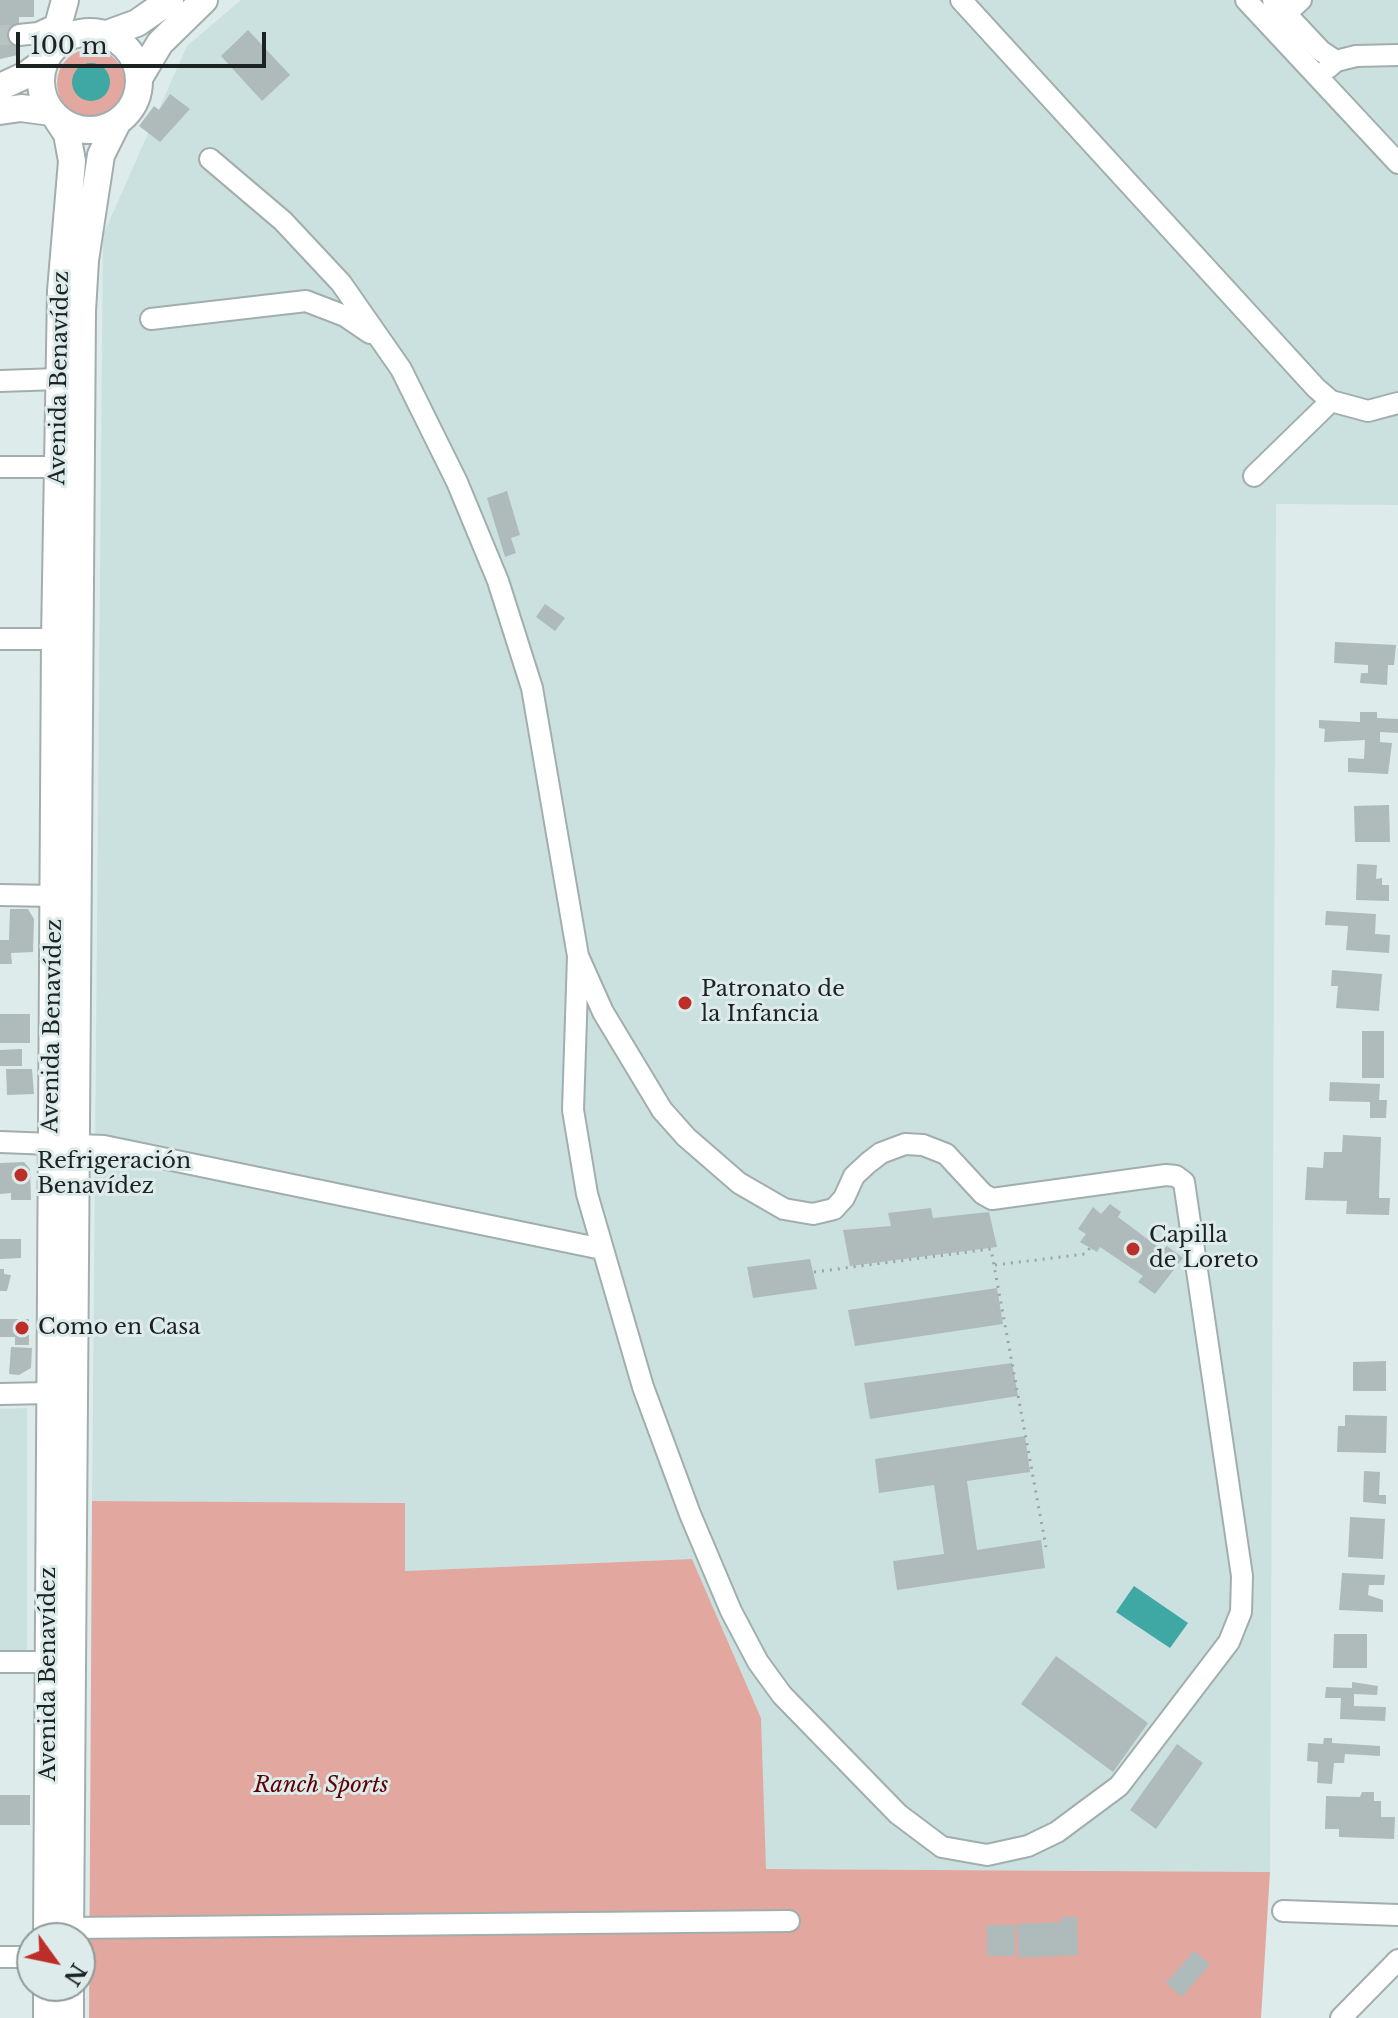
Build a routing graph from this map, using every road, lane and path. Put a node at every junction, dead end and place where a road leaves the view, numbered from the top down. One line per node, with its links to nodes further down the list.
1 (80, 0): 8 (main road)
2 (170, 0): 8 (main road)
3 (204, 0): 14 (main road)
4 (961, 0): 25 (street)
5 (1246, 0): 6 (street)
6 (1283, 10): 12 (street); 13 (street)
7 (64, 11): 9 (street); 10 (main road)
8 (100, 33): 10 (main road); 14 (main road)
9 (19, 35)
10 (48, 55): 15 (main road); 17 (main road)
11 (1398, 55): 12 (street)
12 (1336, 61): 13 (street)
13 (1319, 76): 20 (street)
14 (139, 78): 18 (main road)
15 (0, 87)
16 (0, 111): 17 (main road)
17 (54, 116): 18 (main road); 23 (main road, Avenida Benavídez)
18 (117, 123): 36 (main road, Avenida Benavídez)
19 (210, 159): 22 (street)
20 (1398, 163)
21 (151, 319): 22 (street)
22 (385, 346): 34 (street)
23 (59, 379): 24 (street); 28 (main road, Avenida Benavídez)
24 (0, 381)
25 (1331, 401): 26 (street); 29 (street)
26 (1398, 403)
27 (0, 467): 28 (street)
28 (58, 467): 31 (main road, Avenida Benavídez)
29 (1254, 476)
30 (0, 639): 31 (street)
31 (55, 639): 33 (main road, Avenida Benavídez)
32 (0, 895): 33 (street)
33 (55, 896): 36 (main road, Avenida Benavídez)
34 (578, 956): 38 (street); 38 (street)
35 (0, 1142): 36 (street)
36 (63, 1143): 38 (street); 41 (main road, Avenida Benavídez); 45 (main road, Avenida Benavídez)
37 (1090, 1248): 39 (path)
38 (602, 1249)
39 (995, 1265): 40 (path); 43 (path)
40 (814, 1272)
41 (49, 1393): 42 (street); 45 (main road, Avenida Benavídez)
42 (0, 1394)
43 (1046, 1547)
44 (0, 1662): 45 (street)
45 (60, 1662): 49 (main road, Avenida Benavídez)
46 (1283, 1911): 47 (street)
47 (1398, 1915)
48 (789, 1921): 50 (street)
49 (62, 1922)
50 (96, 1934)
51 (1398, 1960): 52 (street)
52 (1341, 2018)

